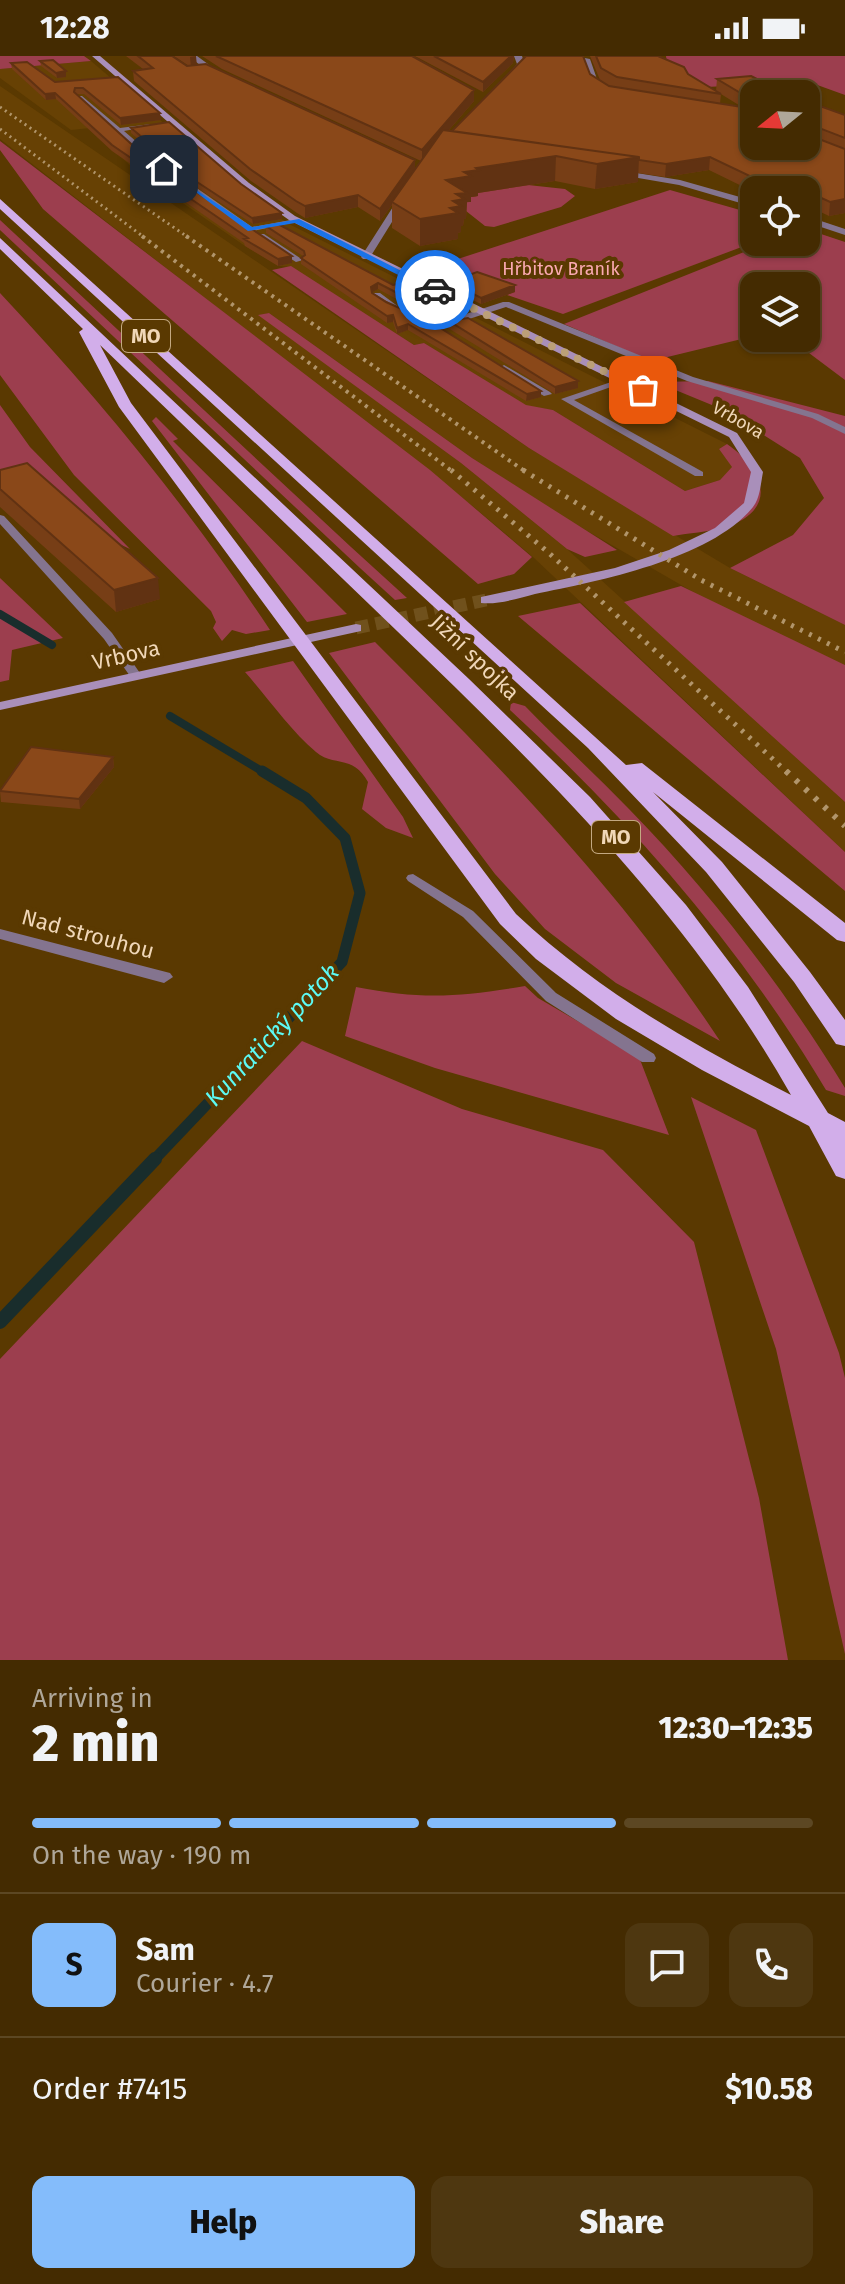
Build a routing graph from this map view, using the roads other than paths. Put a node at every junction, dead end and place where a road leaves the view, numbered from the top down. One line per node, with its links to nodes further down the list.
1 (96, 56): 5 (main road, Vrbova)
2 (192, 56): 6 (street)
3 (518, 56): 8 (street)
4 (578, 56): 9 (street)
5 (123, 79): 7 (lane); 11 (main road, Vrbova)
6 (228, 79)
7 (108, 80)
8 (503, 82)
9 (613, 94)
10 (80, 97): 12 (lane)
11 (173, 122): 12 (lane); 17 (main road, Vrbova)
12 (119, 130): 19 (lane)
13 (605, 170): 15 (street)
14 (409, 190): 22 (street)
15 (740, 200)
16 (0, 203): 39 (highway, Jižní spojka / MO)
17 (296, 221): 19 (lane); 22 (main road, Vrbova)
18 (820, 224): 20 (street)
19 (251, 230): 23 (lane)
20 (845, 232)
21 (0, 242): 26 (highway, Jižní spojka / MO)
22 (366, 257): 25 (main road, Vrbova)
23 (299, 260)
24 (377, 295): 27 (lane)
25 (483, 314): 27 (lane); 30 (main road, Vrbova); 32 (lane)
26 (78, 316): 48 (highway); 49 (highway, Jižní spojka / MO)
27 (435, 327): 28 (lane)
28 (448, 334)
29 (497, 364): 31 (lane)
30 (623, 381): 33 (main road, Vrbova); 34 (lane)
31 (547, 394)
32 (845, 431)
33 (761, 454)
34 (699, 474)
35 (0, 518): 40 (lane)
36 (720, 546): 37 (main road)
37 (486, 600)
38 (356, 628): 40 (main road, Vrbova)
39 (506, 664): 44 (highway); 46 (highway, Jižní spojka / MO)
40 (136, 676): 41 (main road, Vrbova)
41 (0, 706)
42 (413, 878): 47 (lane)
43 (0, 934): 45 (street, Nad strouhou)
44 (845, 935)
45 (164, 977)
46 (845, 1038)
47 (648, 1058)
48 (845, 1133)
49 (844, 1168)

